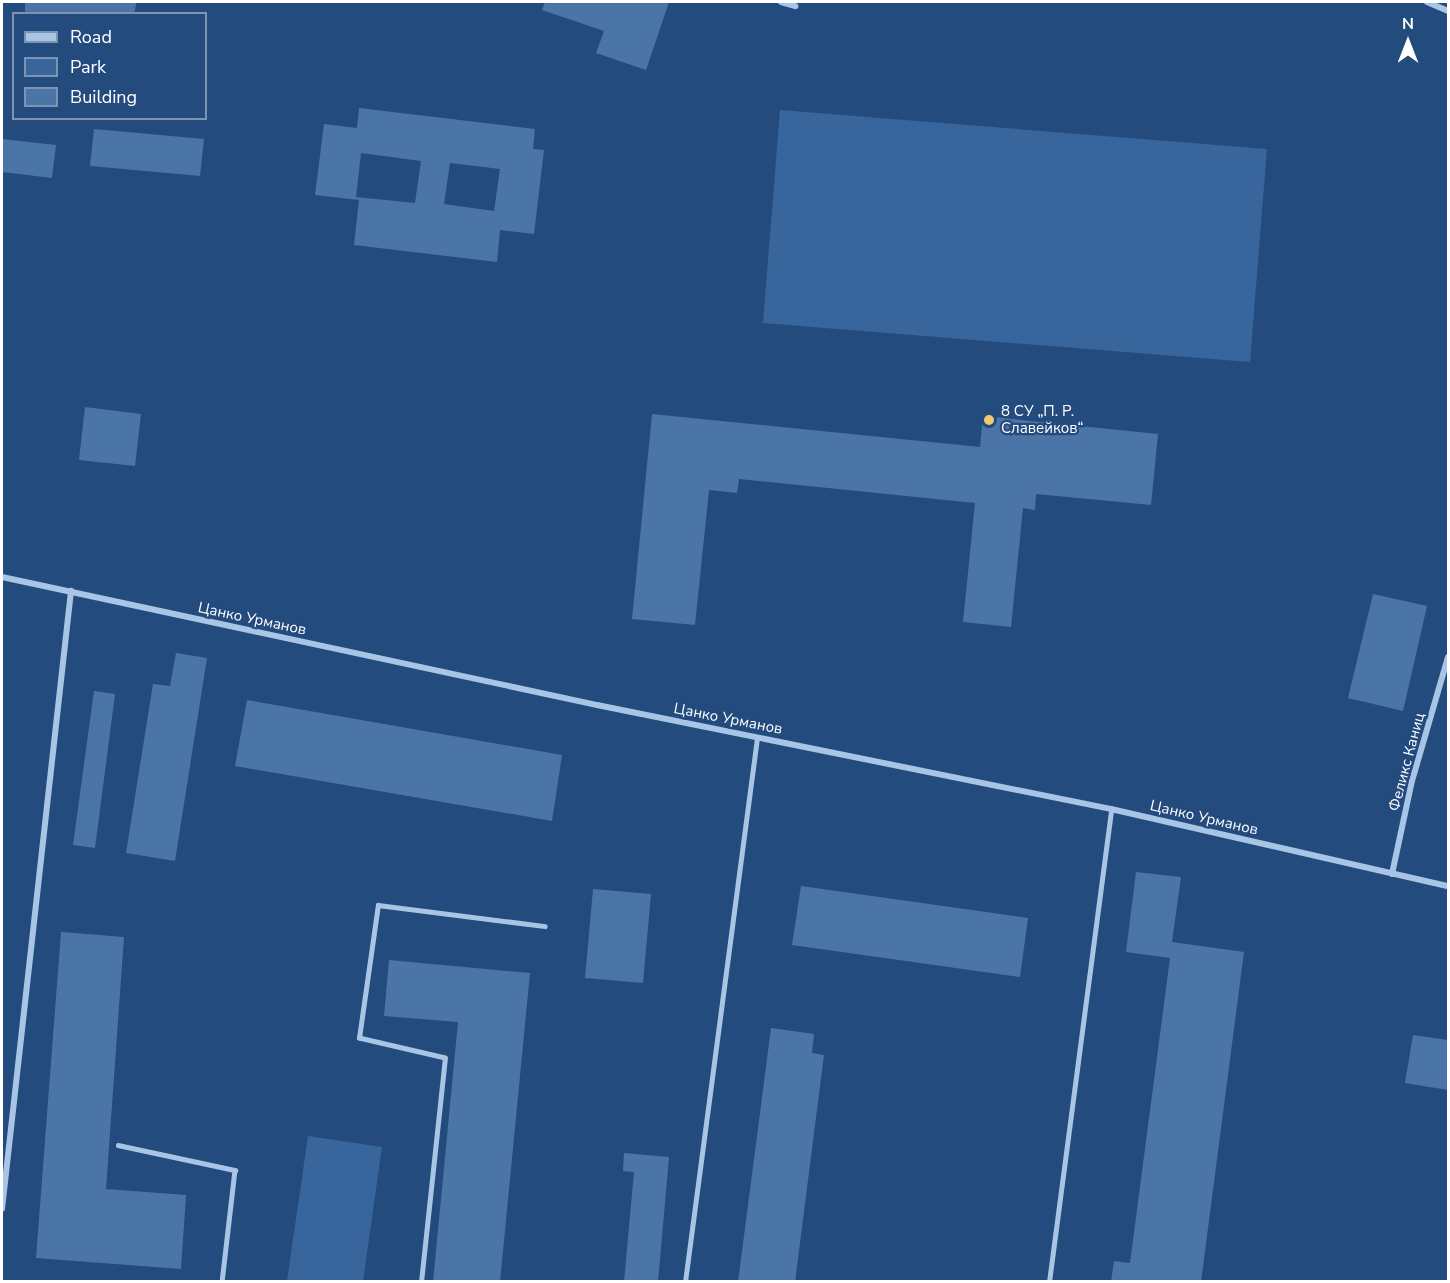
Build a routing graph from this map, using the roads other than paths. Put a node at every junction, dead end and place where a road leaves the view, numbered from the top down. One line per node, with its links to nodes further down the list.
1 (782, 2): 3 (street)
2 (1427, 2): 4 (street)
3 (795, 6)
4 (1449, 11)
5 (2, 577): 6 (street, Цанко Урманов)
6 (71, 591): 8 (street, Цанко Урманов); 14 (street)
7 (1449, 657): 10 (street, Феликс Каниц)
8 (757, 738): 9 (street, Цанко Урманов); 17 (lane)
9 (1111, 809): 10 (street, Цанко Урманов); 18 (lane)
10 (1392, 874): 11 (street, Цанко Урманов)
11 (1449, 886)
12 (545, 926): 16 (lane)
13 (118, 1145): 15 (lane)
14 (2, 1209)
15 (222, 1281)
16 (421, 1281)
17 (685, 1281)
18 (1049, 1281)

